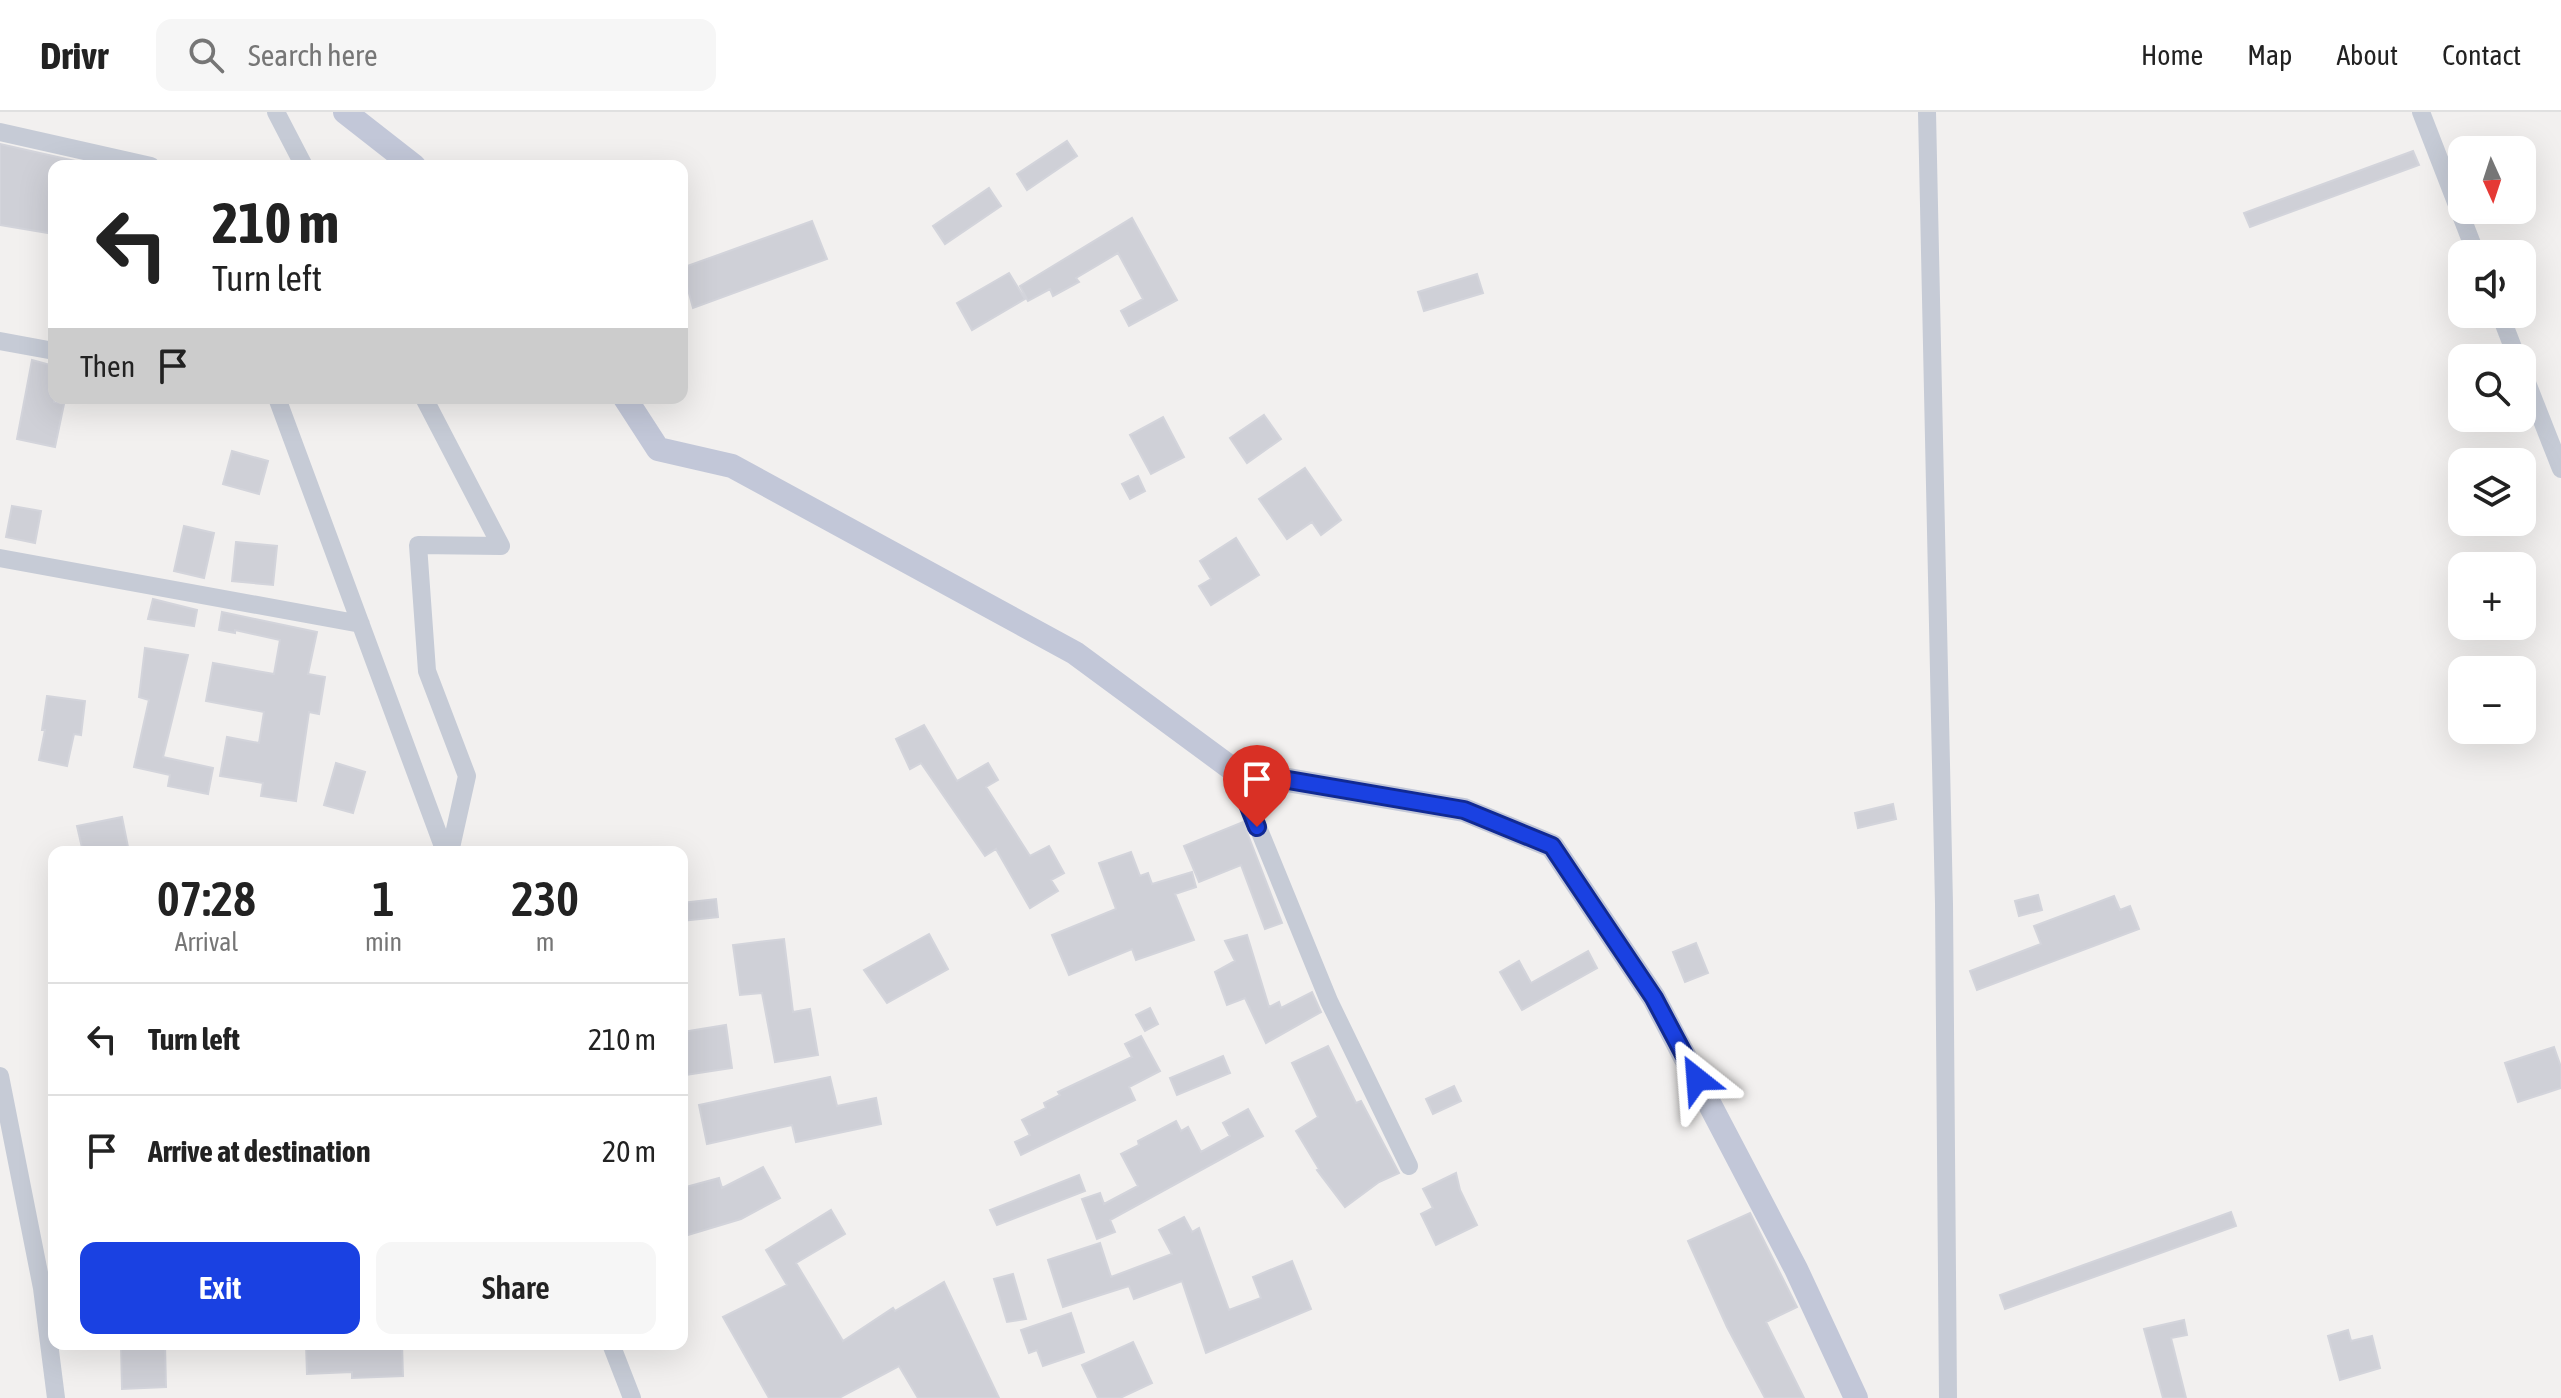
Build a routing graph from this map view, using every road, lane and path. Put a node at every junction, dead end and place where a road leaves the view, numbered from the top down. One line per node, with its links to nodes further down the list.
1 (276, 112): 7 (street)
2 (345, 112): 8 (street)
3 (1927, 112): 30 (street)
4 (2421, 112): 9 (street)
5 (0, 132): 6 (street)
6 (124, 160)
7 (301, 160)
8 (406, 160)
9 (2471, 240)
10 (0, 341): 11 (street)
11 (48, 350)
12 (279, 404): 18 (street)
13 (427, 404): 21 (street)
14 (629, 404): 19 (street)
15 (2536, 406): 16 (street)
16 (2561, 469)
17 (0, 558): 18 (street)
18 (361, 624): 20 (street)
19 (1235, 771): 23 (street); 29 (street)
20 (446, 846)
21 (450, 846)
22 (0, 1076): 24 (street)
23 (1409, 1166)
24 (48, 1288)
25 (53, 1350): 27 (street)
26 (613, 1350): 28 (street)
27 (56, 1398)
28 (632, 1398)
29 (1856, 1398)
30 (1948, 1398)

